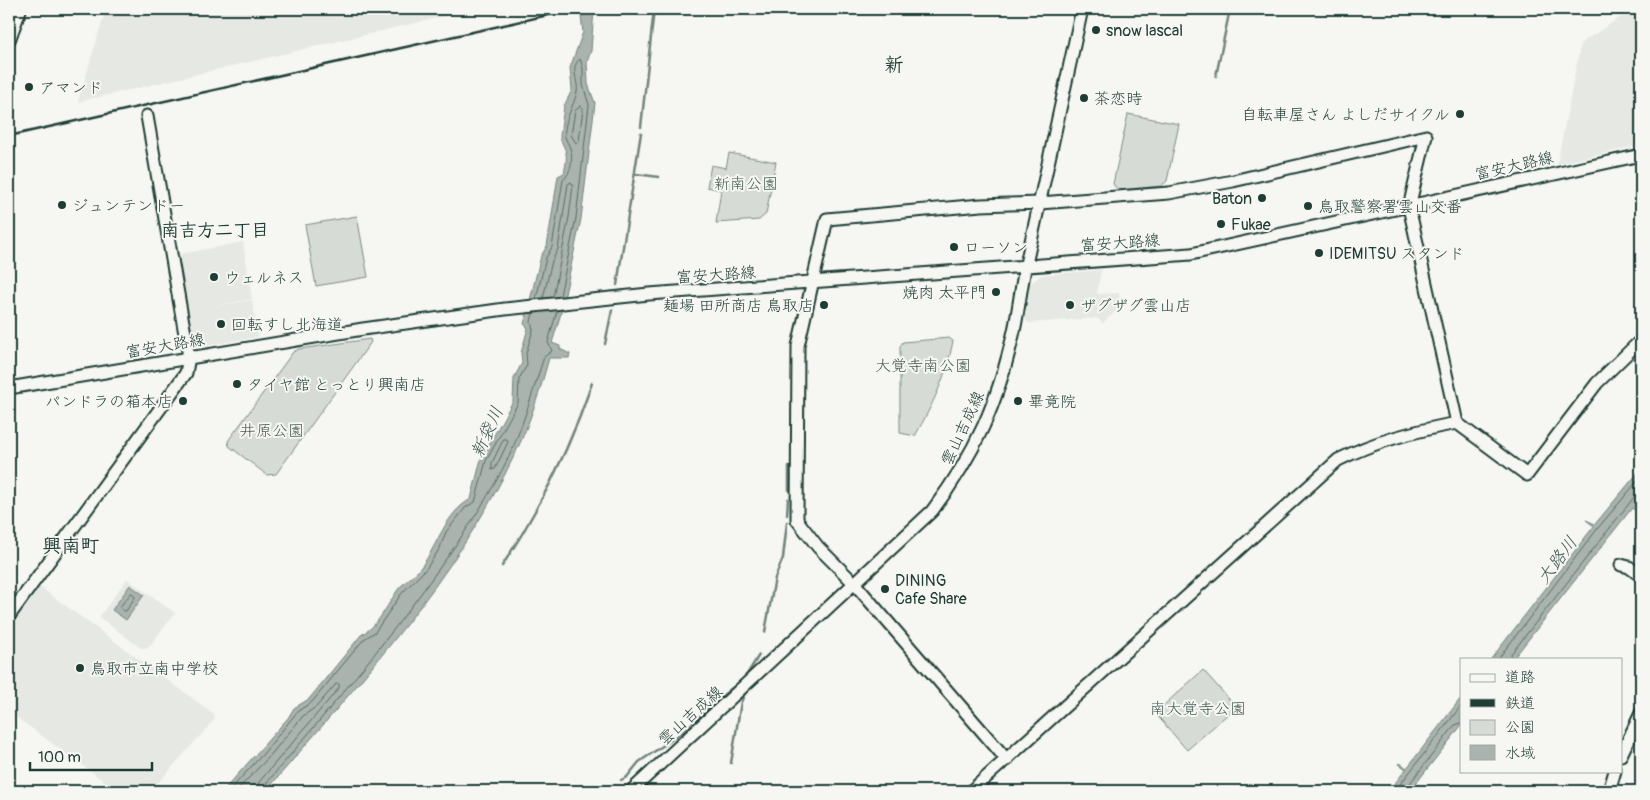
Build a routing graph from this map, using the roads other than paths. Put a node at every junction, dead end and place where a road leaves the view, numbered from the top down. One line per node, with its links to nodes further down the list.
1 (20, 9): 3 (main road)
2 (1082, 9): 6 (street, 雲山吉成線)
3 (9, 39)
4 (146, 116): 11 (street)
5 (1641, 155): 7 (street, 富安大路線)
6 (1040, 203): 7 (street); 8 (street, 雲山吉成線); 9 (street)
7 (1409, 206): 8 (street, 富安大路線); 13 (street)
8 (1026, 266): 9 (street, 富安大路線); 16 (street, 雲山吉成線)
9 (813, 283): 11 (street, 富安大路線); 16 (street)
10 (1641, 340): 13 (street)
11 (189, 357): 12 (street, 富安大路線); 17 (street)
12 (9, 388)
13 (1457, 424): 20 (street)
14 (1621, 564): 15 (street)
15 (1641, 576)
16 (855, 584): 20 (street); 22 (street, 雲山吉成線)
17 (9, 616)
18 (1641, 712): 19 (street)
19 (1622, 753)
20 (1006, 760): 23 (street)
21 (1615, 772): 24 (street)
22 (631, 791)
23 (971, 791)
24 (1609, 791)

